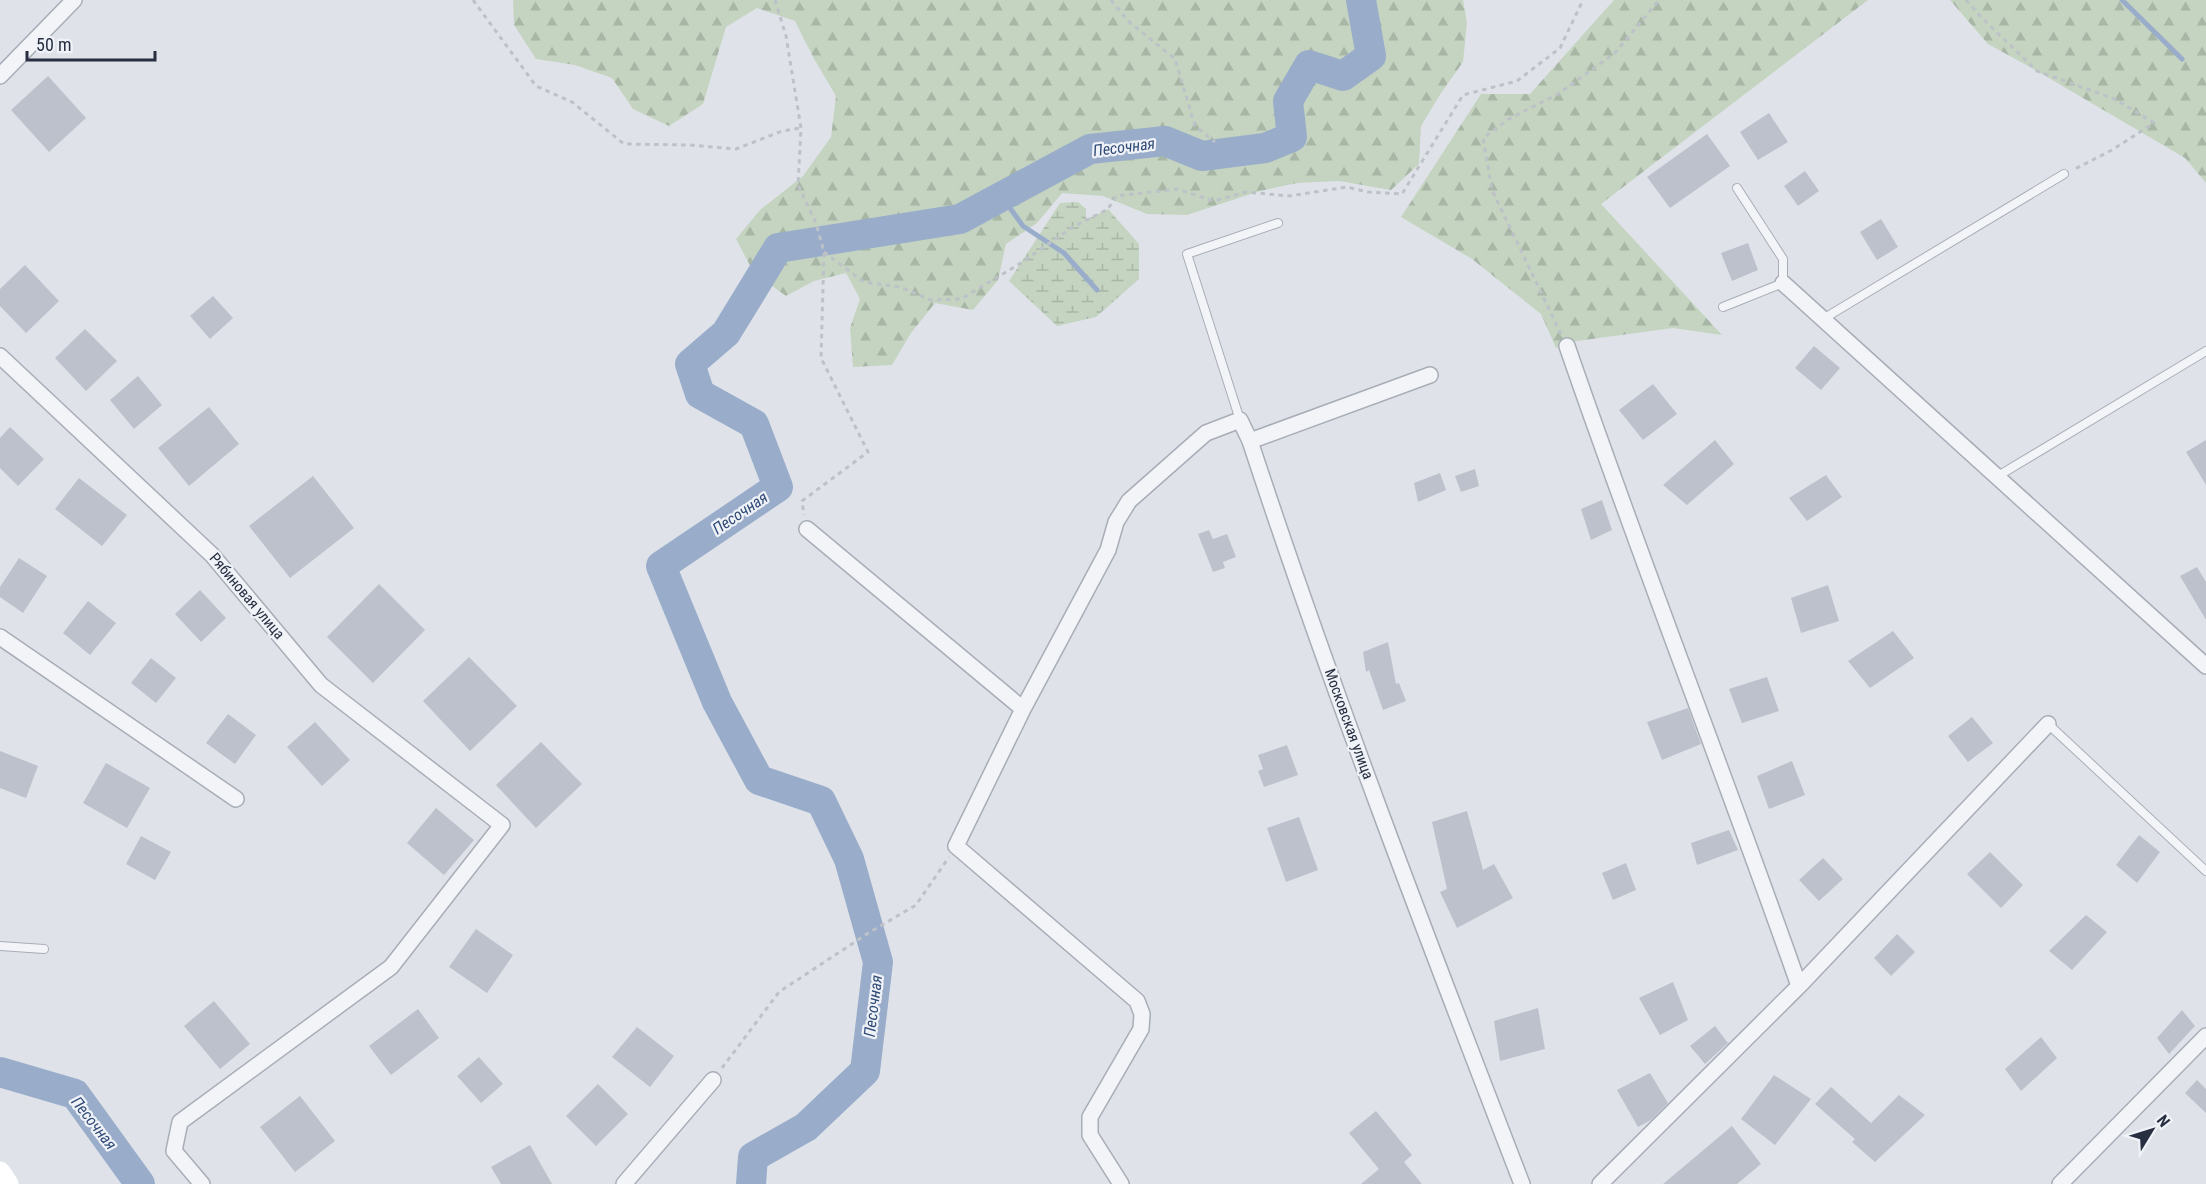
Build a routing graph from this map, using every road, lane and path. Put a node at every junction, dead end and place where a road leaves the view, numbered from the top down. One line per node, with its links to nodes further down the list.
1 (74, 0): 8 (street)
2 (473, 0): 9 (path)
3 (775, 0): 9 (path)
4 (1111, 0): 10 (path)
5 (1583, 0): 14 (path)
6 (1659, 0): 18 (path)
7 (1966, 0): 11 (path)
8 (0, 76)
9 (801, 128): 14 (path)
10 (1215, 142)
11 (2064, 174): 17 (lane)
12 (1737, 188): 15 (lane)
13 (1278, 223): 22 (lane)
14 (824, 252): 25 (path)
15 (1783, 283): 16 (lane); 17 (street)
16 (1723, 308)
17 (1823, 319): 24 (street)
18 (1567, 346): 35 (street)
19 (2206, 351): 24 (lane)
20 (0, 356): 40 (street, Рябиновая улица)
21 (1430, 375): 23 (street)
22 (1240, 420): 23 (street, Московская улица); 28 (street)
23 (1250, 441): 43 (street, Московская улица)
24 (1998, 476): 27 (street)
25 (807, 529): 28 (street)
26 (0, 637): 30 (street)
27 (2204, 661)
28 (1023, 709): 31 (street)
29 (2048, 724): 32 (lane); 35 (street)
30 (236, 799)
31 (956, 846): 37 (path); 42 (street)
32 (2206, 871)
33 (0, 946): 34 (lane)
34 (44, 949)
35 (1799, 986): 44 (street)
36 (2206, 1036): 45 (street)
37 (713, 1080): 41 (street)
38 (0, 1172): 39 (main road)
39 (8, 1184)
40 (202, 1184)
41 (624, 1184)
42 (1121, 1184)
43 (1522, 1184)
44 (1600, 1184)
45 (2060, 1184)

